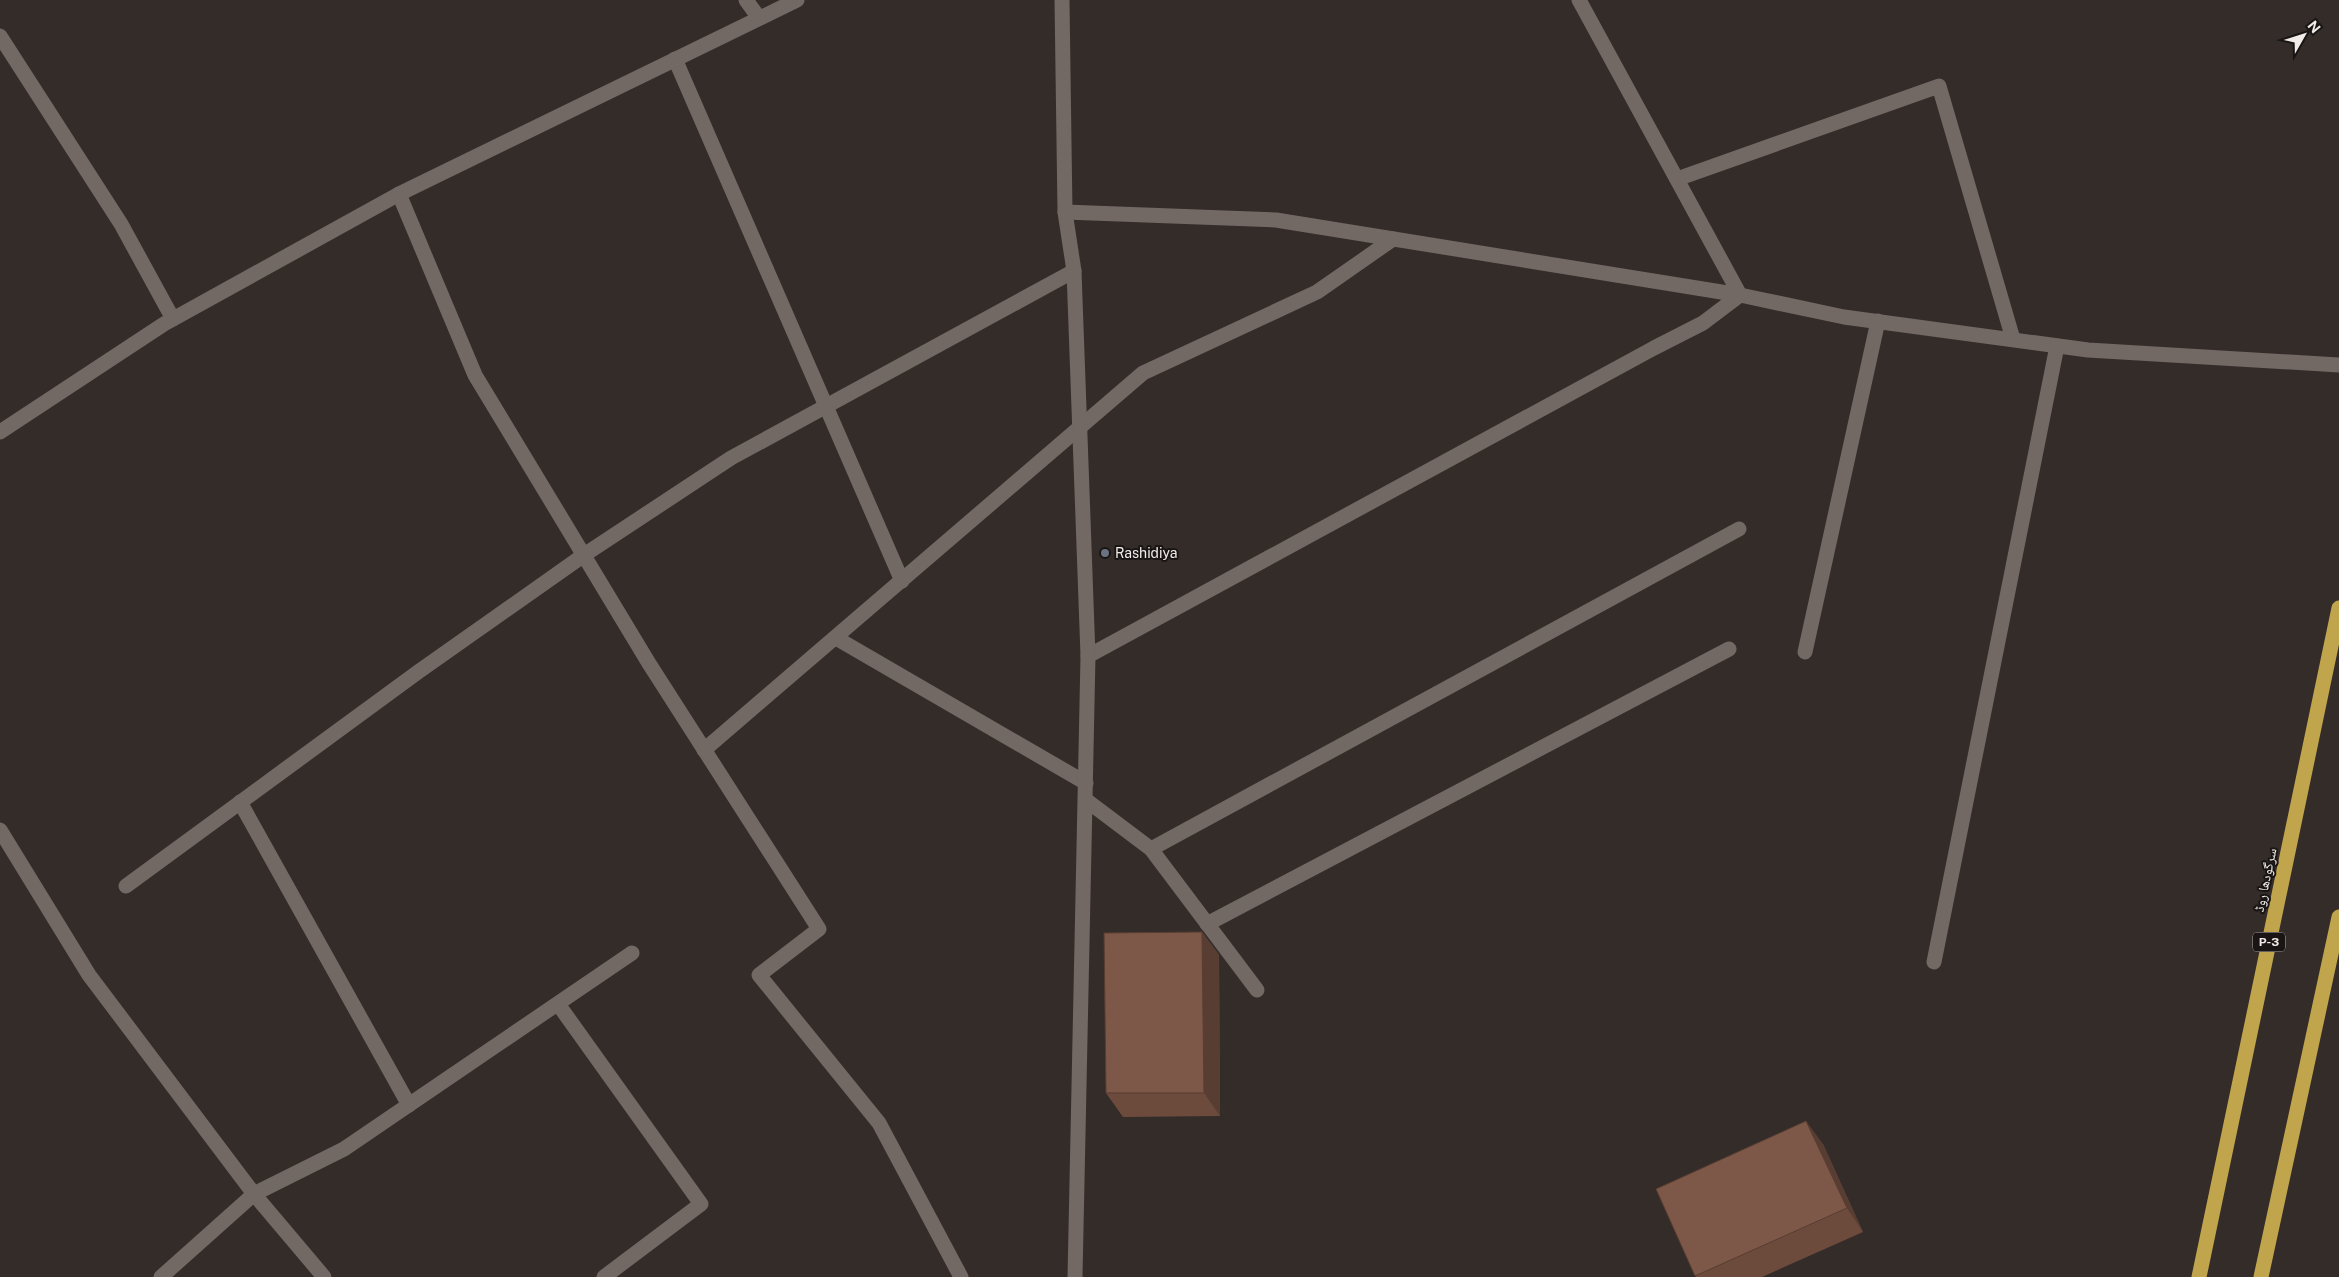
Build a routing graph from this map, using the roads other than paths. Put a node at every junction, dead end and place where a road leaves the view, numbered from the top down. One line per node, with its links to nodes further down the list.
1 (746, 0): 5 (street)
2 (797, 0): 5 (street)
3 (1062, 0): 10 (street)
4 (1579, 0): 8 (street)
5 (759, 18): 7 (street)
6 (0, 36): 14 (street)
7 (675, 59): 9 (street); 19 (street)
8 (1677, 179): 13 (street); 16 (street)
9 (399, 194): 14 (street); 23 (street)
10 (1065, 212): 11 (street); 12 (street)
11 (1393, 239): 13 (street); 20 (street)
12 (1074, 271): 19 (street); 20 (street)
13 (1740, 295): 15 (street); 29 (street)
14 (173, 319): 21 (street)
15 (1878, 321): 16 (street); 28 (street)
16 (2013, 340): 17 (street)
17 (2057, 346): 18 (street); 40 (street)
18 (2339, 365)
19 (826, 406): 23 (street); 24 (street)
20 (1080, 428): 24 (street); 29 (street)
21 (0, 432)
22 (1739, 529): 35 (street)
23 (584, 555): 30 (street); 33 (street)
24 (902, 581): 26 (street)
25 (2339, 608): 50 (highway, سرگودھا روڈ / P-3)
26 (836, 638): 30 (street); 31 (street)
27 (1729, 649): 38 (street)
28 (1805, 652)
29 (1088, 656): 31 (street)
30 (704, 750): 48 (street)
31 (1086, 783): 32 (street)
32 (1086, 800): 35 (street); 49 (street)
33 (240, 802): 36 (street); 43 (street)
34 (0, 830): 44 (street)
35 (1151, 849): 38 (street)
36 (126, 886)
37 (2339, 917): 51 (highway)
38 (1207, 924): 41 (street)
39 (632, 953): 42 (street)
40 (1934, 962)
41 (1257, 990)
42 (558, 1004): 43 (street); 47 (street)
43 (409, 1105): 44 (street)
44 (254, 1194): 45 (street); 46 (street)
45 (161, 1277)
46 (324, 1277)
47 (604, 1277)
48 (961, 1277)
49 (1075, 1277)
50 (2199, 1277)
51 (2261, 1277)

